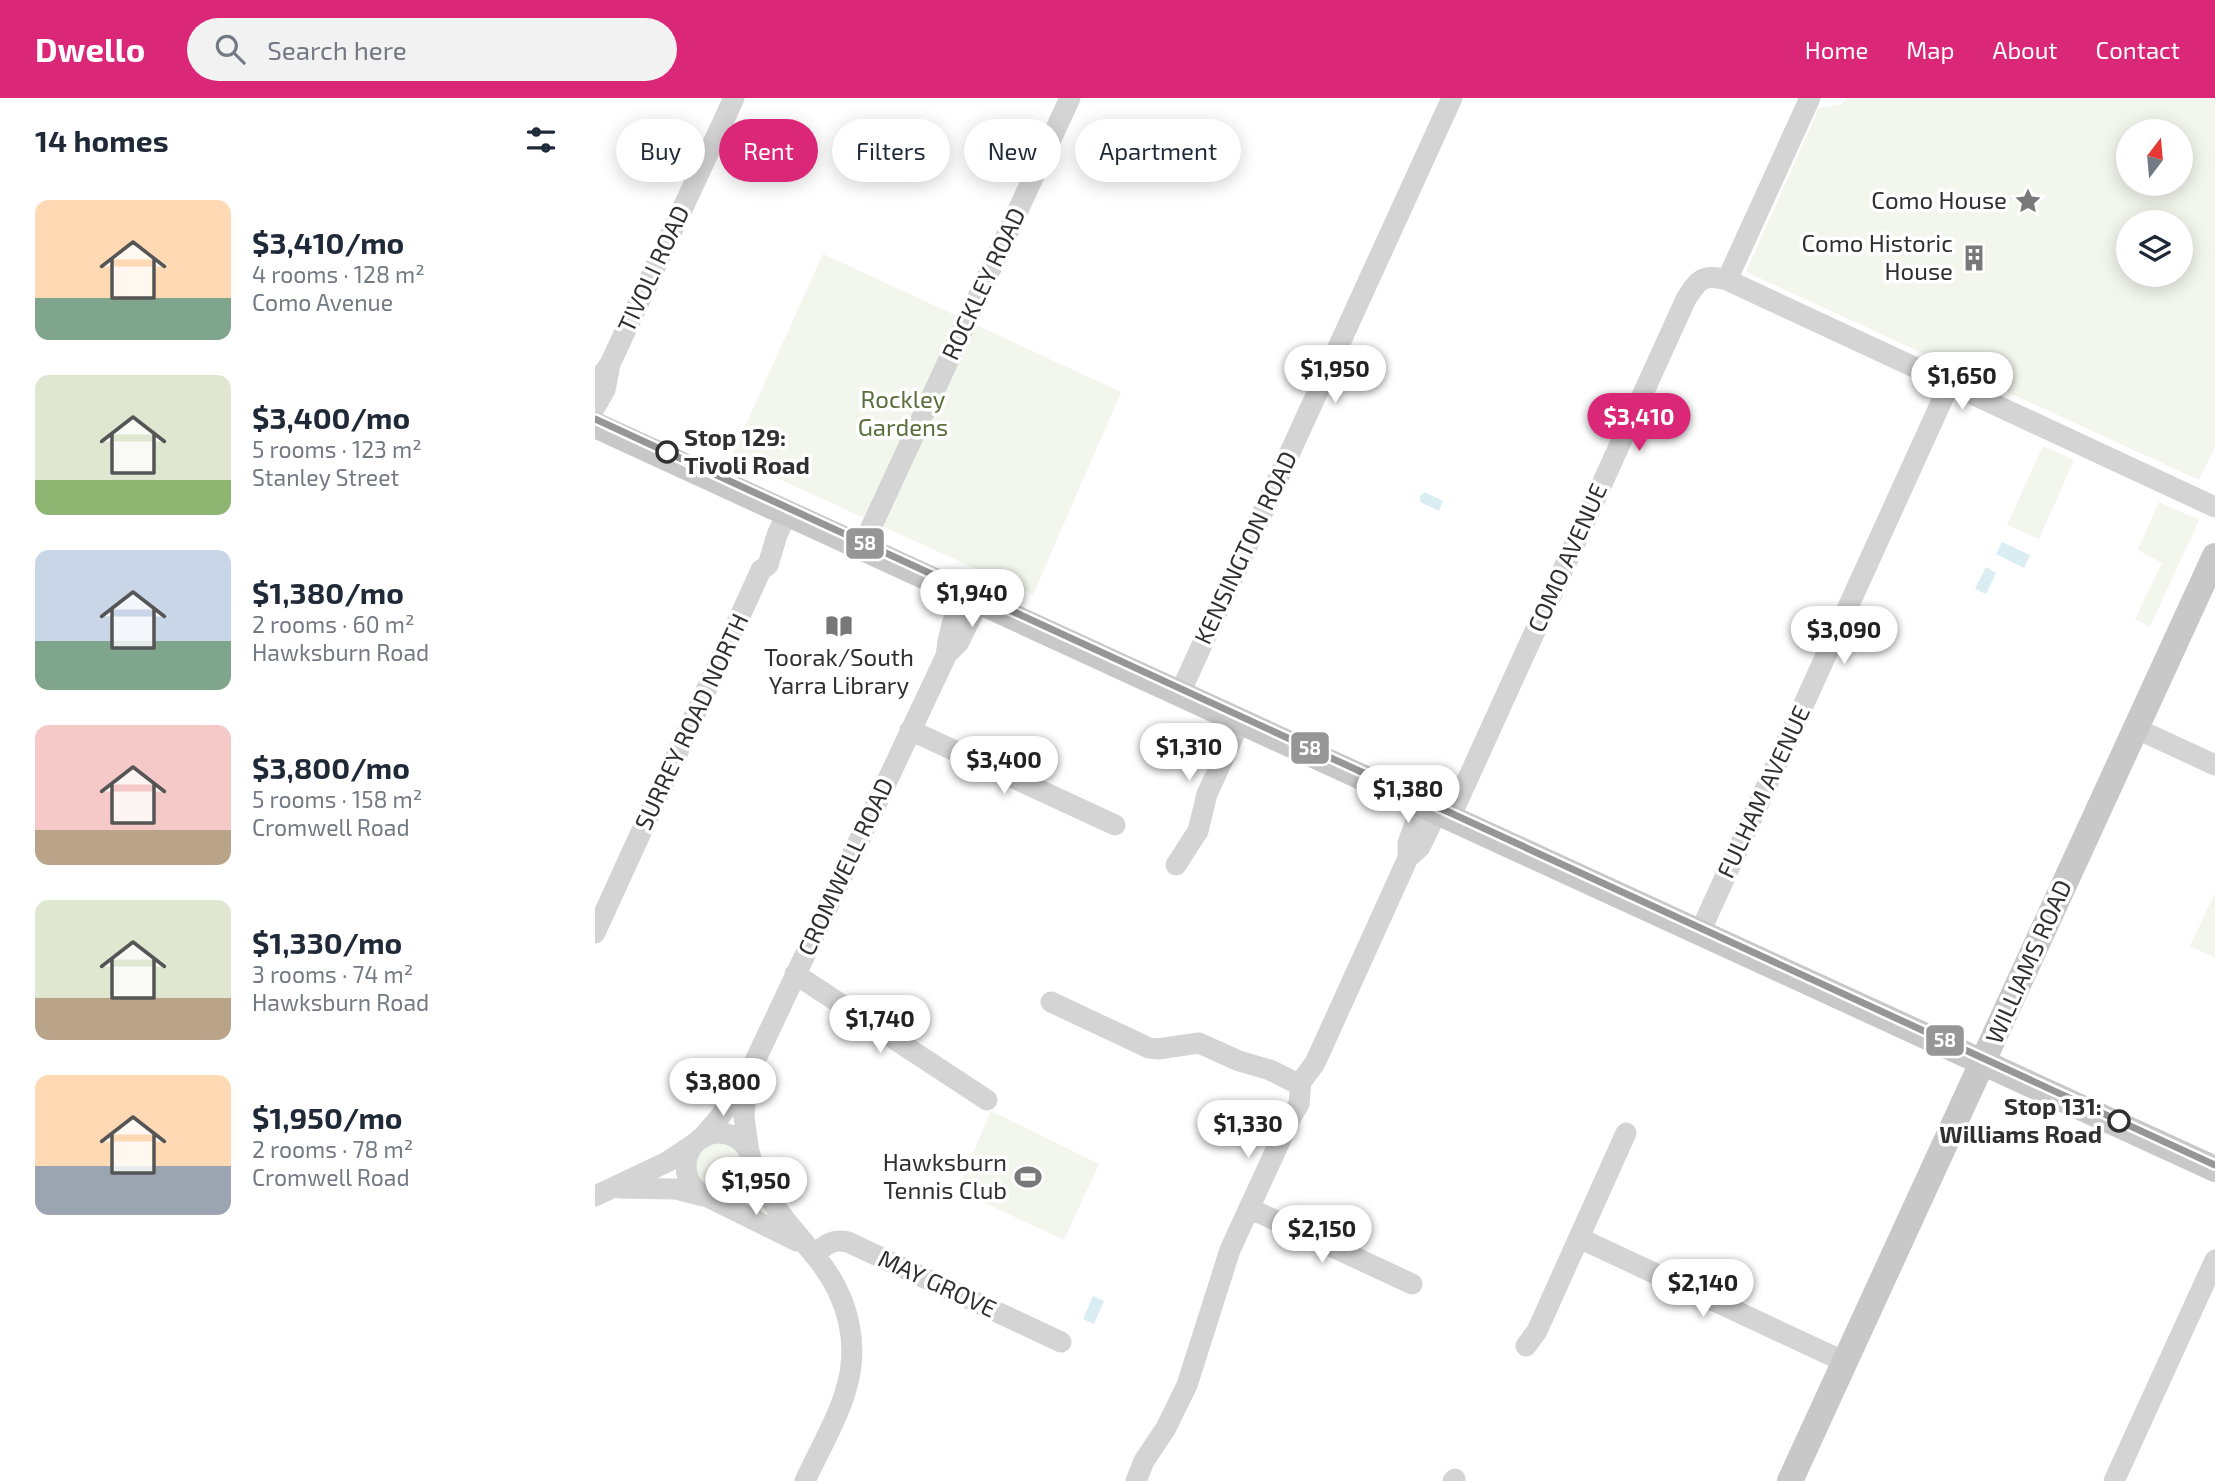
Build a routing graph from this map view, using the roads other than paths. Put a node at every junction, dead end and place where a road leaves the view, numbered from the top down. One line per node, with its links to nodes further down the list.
1 (734, 98): 6 (street, TIVOLI ROAD)
2 (1070, 98): 13 (street, ROCKLEY ROAD)
3 (1452, 98): 16 (street, KENSINGTON ROAD)
4 (1810, 98): 5 (street)
5 (1727, 280): 7 (street); 21 (street, COMO AVENUE)
6 (610, 364): 8 (street, TIVOLI ROAD); 9 (street, TIVOLI ROAD)
7 (1950, 383): 11 (street); 25 (street, FULHAM AVENUE)
8 (595, 384)
9 (595, 407)
10 (595, 425): 12 (main road)
11 (2215, 507)
12 (787, 513): 13 (main road); 24 (street, SURREY ROAD NORTH)
13 (862, 547): 15 (main road)
14 (2215, 556): 18 (main road, WILLIAMS ROAD)
15 (972, 597): 16 (main road); 19 (street, CROMWELL ROAD)
16 (1179, 693): 17 (main road)
17 (1240, 722): 21 (main road); 23 (street)
18 (2135, 727): 20 (street); 28 (main road, WILLIAMS ROAD)
19 (910, 730): 22 (street); 26 (street, CROMWELL ROAD)
20 (2215, 765)
21 (1436, 811): 25 (main road); 30 (street)
22 (1115, 825)
23 (1176, 865)
24 (595, 933)
25 (1699, 933): 28 (main road)
26 (795, 974): 29 (street, CROMWELL ROAD); 31 (street)
27 (1051, 1002): 30 (street)
28 (1983, 1063): 35 (main road); 45 (main road, WILLIAMS ROAD)
29 (747, 1078): 33 (street, CROMWELL ROAD); 34 (street, CROMWELL ROAD)
30 (1300, 1085): 38 (street)
31 (987, 1100)
32 (1626, 1133): 39 (street)
33 (698, 1141): 34 (street); 36 (street); 37 (street, CROMWELL ROAD)
34 (750, 1157): 37 (street, CROMWELL ROAD); 40 (street, CROMWELL ROAD)
35 (2215, 1169)
36 (605, 1192): 37 (street)
37 (708, 1197): 40 (street, CROMWELL ROAD)
38 (1249, 1208): 42 (street); 47 (street)
39 (1579, 1238): 44 (street); 45 (street)
40 (811, 1251): 43 (street, MAY GROVE); 46 (street, CROMWELL ROAD)
41 (2215, 1260): 49 (street)
42 (1412, 1284)
43 (1061, 1342)
44 (1526, 1346)
45 (1845, 1362): 48 (main road, WILLIAMS ROAD)
46 (805, 1481)
47 (1136, 1481)
48 (1790, 1481)
49 (2114, 1481)

